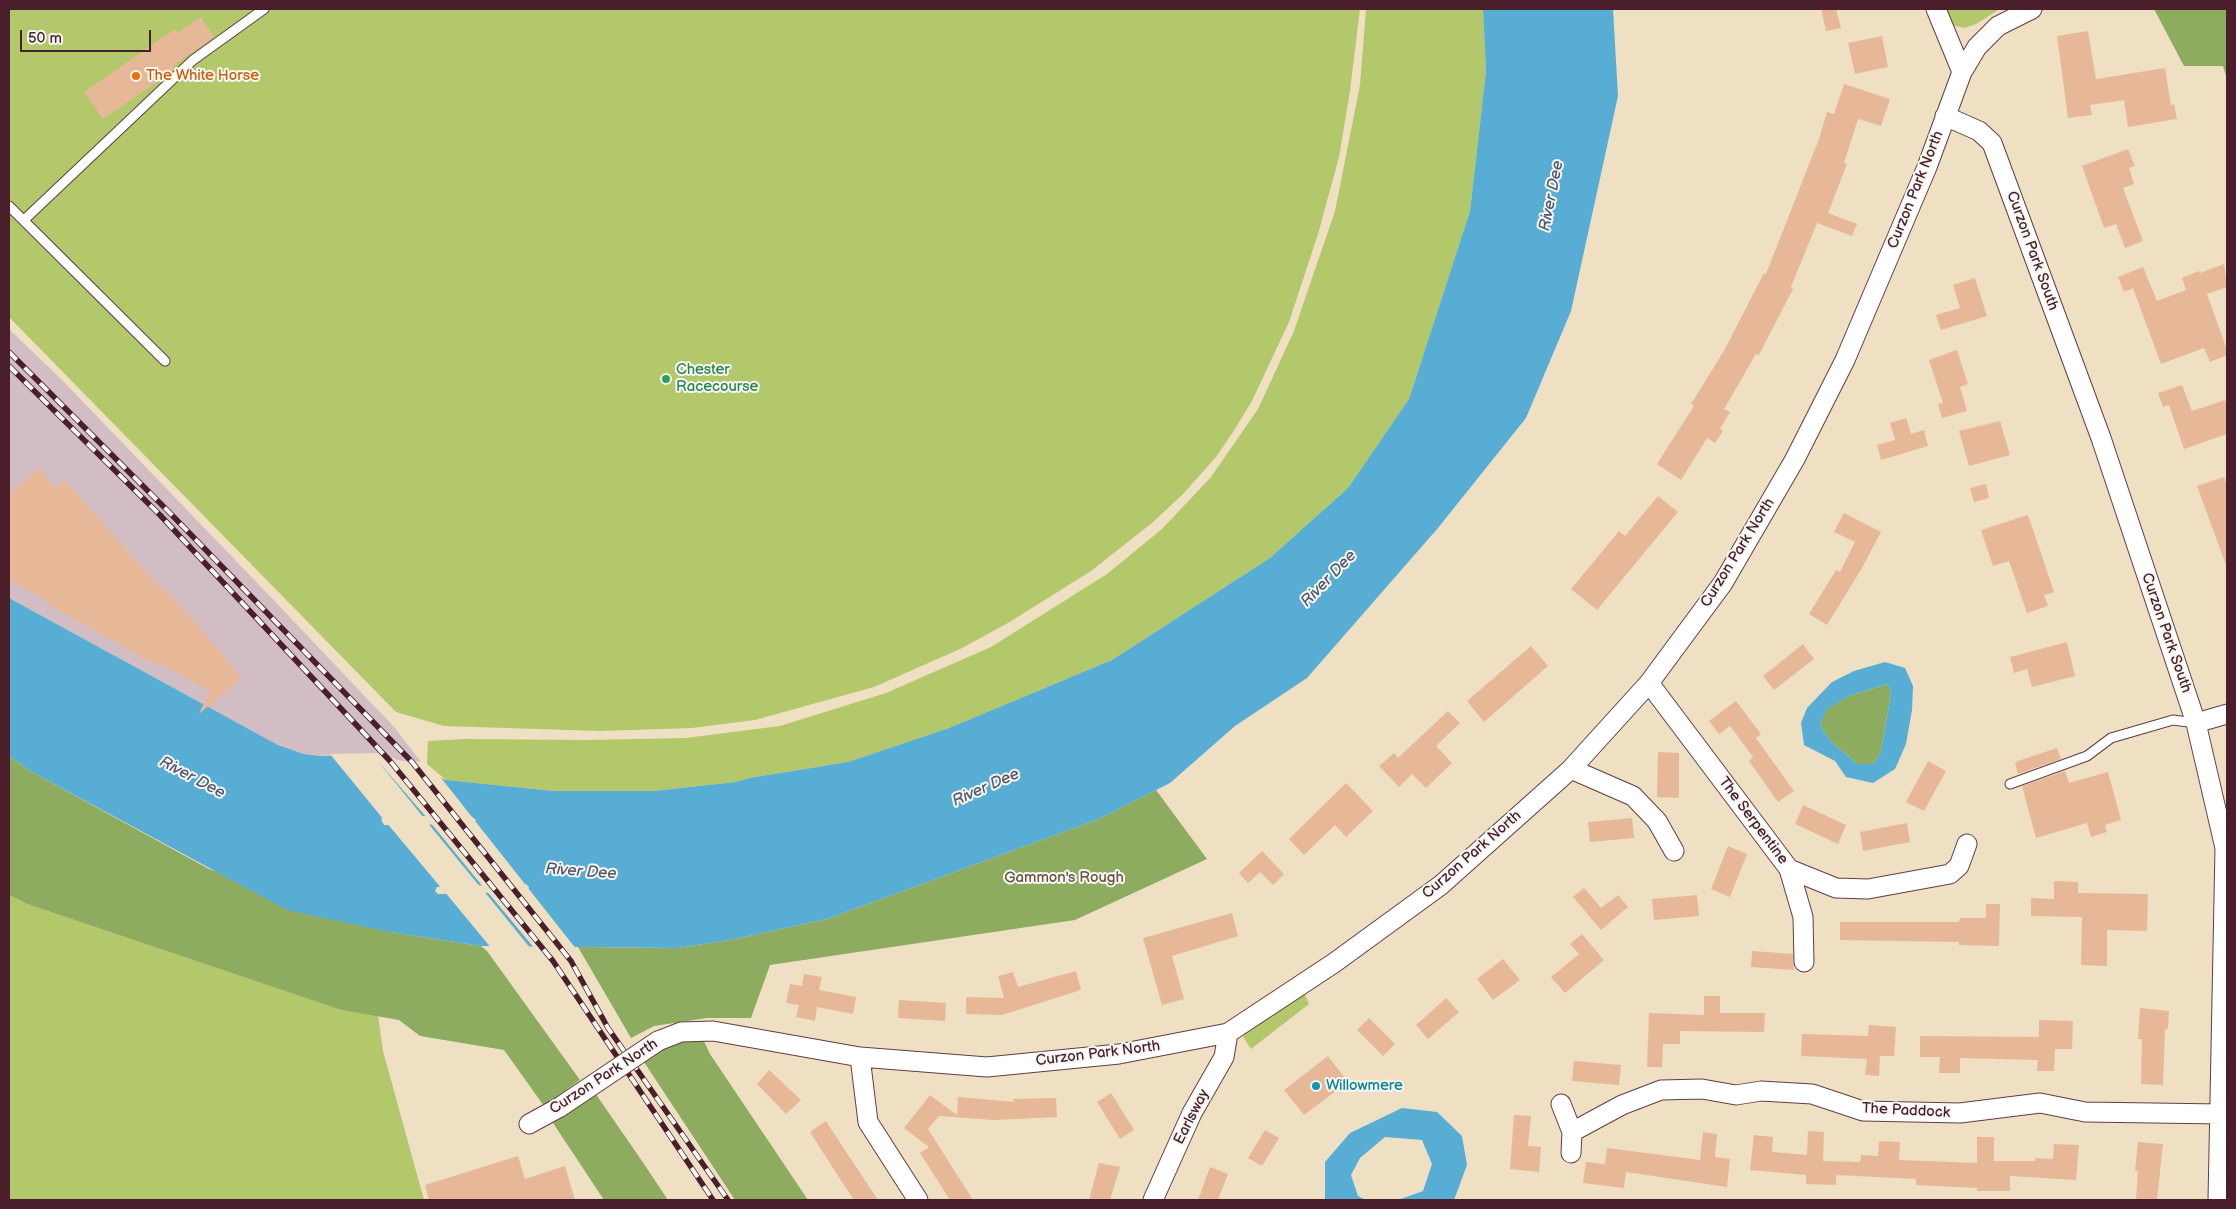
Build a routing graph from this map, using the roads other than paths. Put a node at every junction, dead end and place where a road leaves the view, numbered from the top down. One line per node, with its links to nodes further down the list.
1 (264, 9): 7 (lane)
2 (1936, 9): 4 (street)
3 (2032, 9): 4 (street, Curzon Park North)
4 (1962, 72): 5 (street, Curzon Park North)
5 (1945, 116): 9 (street, Curzon Park North); 11 (street, Curzon Park South)
6 (9, 206): 7 (lane)
7 (24, 220): 8 (lane)
8 (165, 361)
9 (1649, 683): 12 (street, Curzon Park North); 16 (street, The Serpentine)
10 (2227, 714): 11 (street)
11 (2196, 723): 13 (lane); 21 (street, Curzon Park South)
12 (1571, 769): 15 (street); 18 (street, Curzon Park North)
13 (2010, 784)
14 (1968, 844): 16 (street, The Serpentine)
15 (1674, 851)
16 (1789, 869): 17 (street)
17 (1804, 962)
18 (1228, 1033): 19 (street, Curzon Park North); 26 (street, Earlsway)
19 (860, 1057): 22 (street, Curzon Park North, bridge); 25 (street)
20 (1562, 1104): 23 (street)
21 (2221, 1114): 23 (street, The Paddock); 27 (street, Curzon Park South)
22 (529, 1124)
23 (1572, 1132): 24 (street)
24 (1571, 1153)
25 (918, 1200)
26 (1153, 1200)
27 (2218, 1200)

